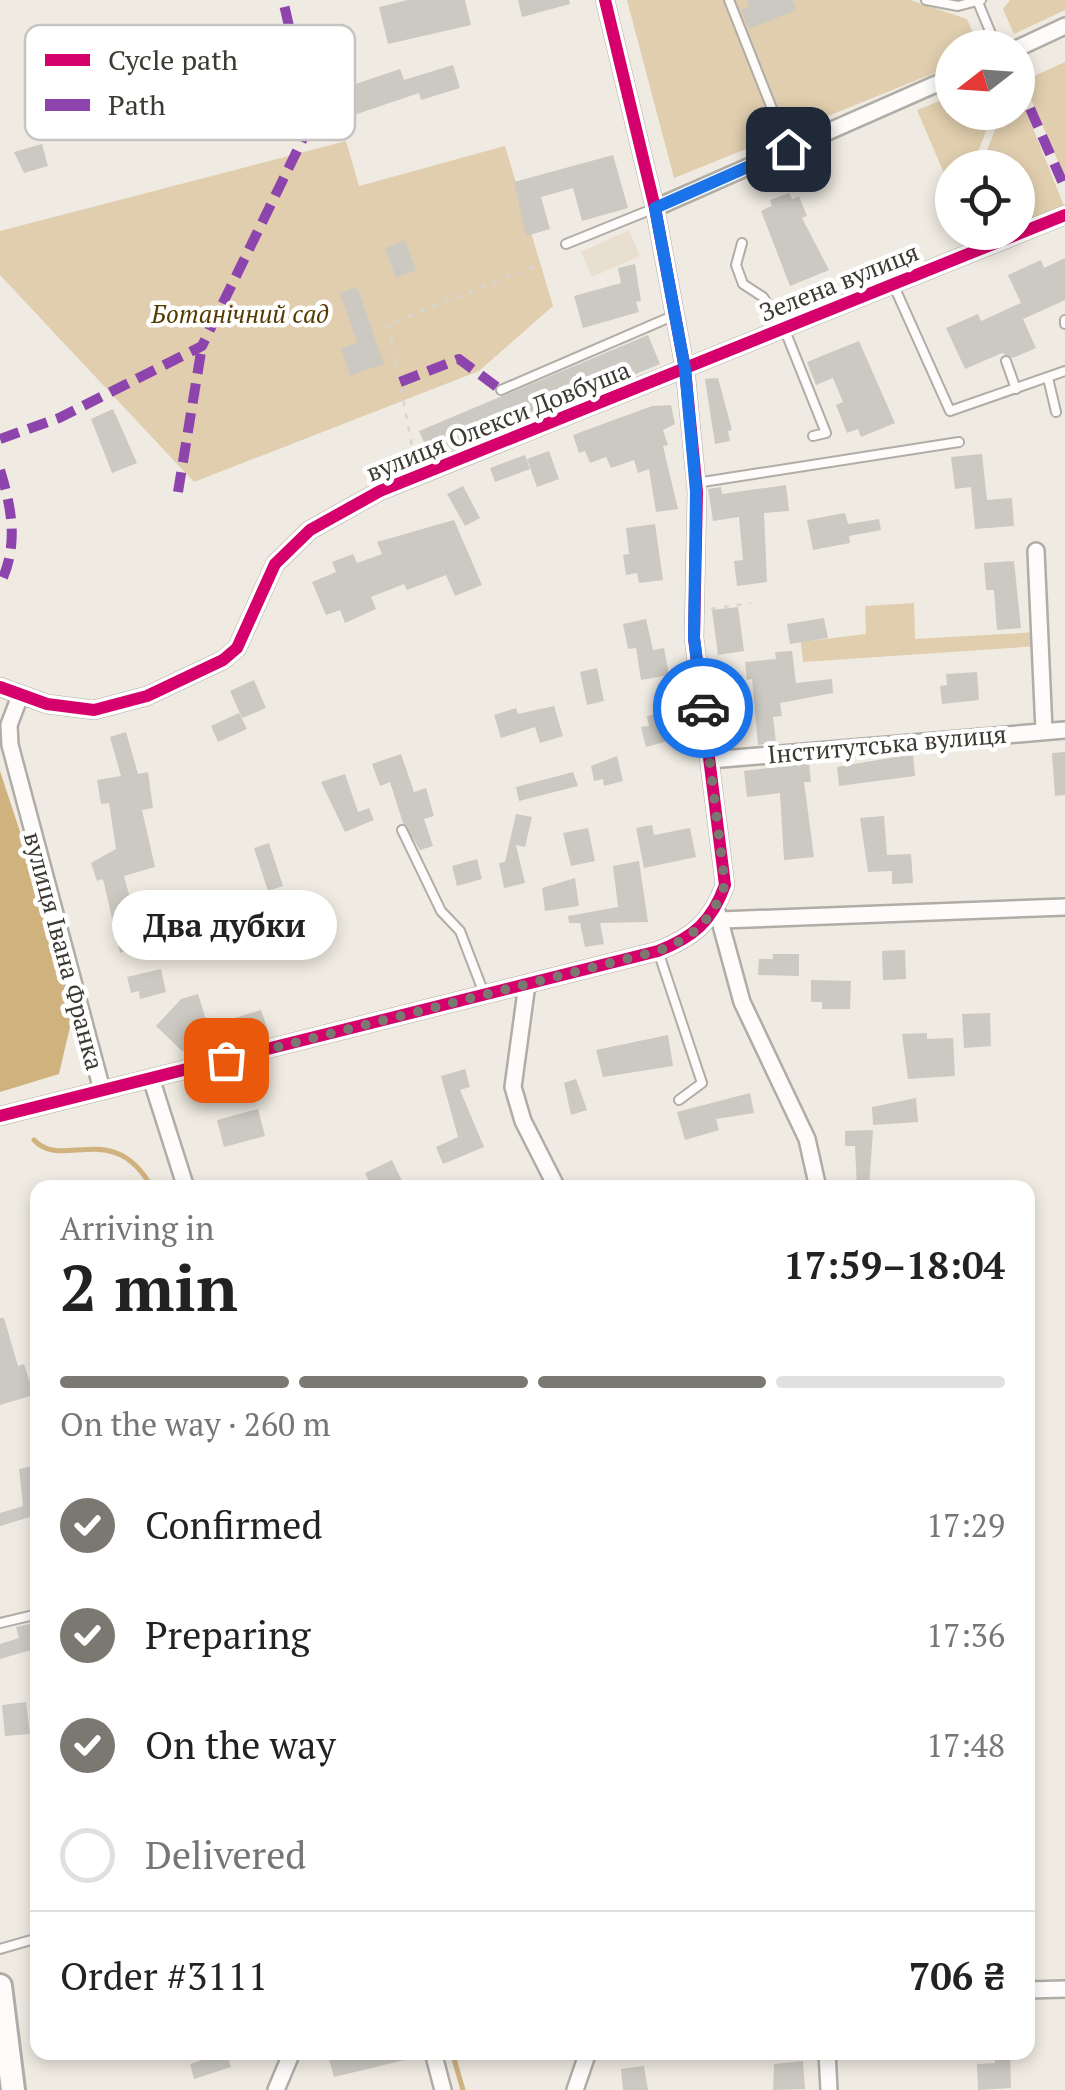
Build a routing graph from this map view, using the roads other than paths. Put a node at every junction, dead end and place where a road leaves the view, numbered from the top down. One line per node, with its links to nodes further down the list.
1 (605, 0): 10 (street)
2 (729, 0): 9 (lane)
3 (926, 0): 4 (lane)
4 (979, 1): 6 (lane)
5 (1065, 26): 7 (street)
6 (989, 30)
7 (1035, 40)
8 (935, 84): 9 (street)
9 (788, 149): 10 (street)
10 (655, 208): 13 (lane); 15 (street)
11 (1065, 215): 14 (street, Зелена вулиця)
12 (742, 243): 16 (lane)
13 (566, 244)
14 (893, 284): 16 (street, Зелена вулиця); 21 (lane)
15 (675, 315): 18 (street); 22 (lane)
16 (784, 328): 18 (street, Зелена вулиця); 24 (lane)
17 (1006, 361): 21 (lane)
18 (685, 369): 26 (street); 29 (street, вулиця Олекси Довбуша)
19 (1065, 371): 20 (lane)
20 (1048, 378): 21 (lane); 23 (lane)
21 (1016, 389)
22 (501, 390)
23 (1056, 412)
24 (813, 436)
25 (959, 442): 26 (lane)
26 (696, 484): 32 (street)
27 (1036, 551): 31 (street)
28 (0, 686): 29 (street, вулиця Олекси Довбуша)
29 (20, 696): 40 (street, вулиця Івана Франка)
30 (1065, 730): 31 (street, Інститутська вулиця)
31 (1044, 731): 32 (street, Інститутська вулиця)
32 (710, 760): 35 (street)
33 (402, 830): 38 (lane)
34 (1065, 906): 35 (street)
35 (718, 915): 36 (street, вулиця Івана Франка); 45 (street)
36 (658, 951): 37 (street, вулиця Івана Франка); 41 (lane)
37 (527, 984): 38 (street, вулиця Івана Франка); 44 (street)
38 (485, 996): 39 (street, вулиця Івана Франка)
39 (152, 1078): 40 (street, вулиця Івана Франка); 43 (street)
40 (102, 1090): 42 (street, вулиця Івана Франка)
41 (680, 1100)
42 (0, 1116)
43 (184, 1180)
44 (553, 1180)
45 (816, 1180)
46 (30, 1616): 47 (lane)
47 (0, 1624)
48 (30, 1940): 49 (lane)
49 (0, 1949)
50 (0, 1986): 57 (street)
51 (1065, 1989): 52 (street)
52 (1035, 1990)
53 (289, 2060): 58 (street)
54 (435, 2060): 59 (street)
55 (585, 2060): 60 (street)
56 (827, 2060): 61 (street)
57 (13, 2090)
58 (276, 2090)
59 (443, 2090)
60 (575, 2090)
61 (829, 2090)

